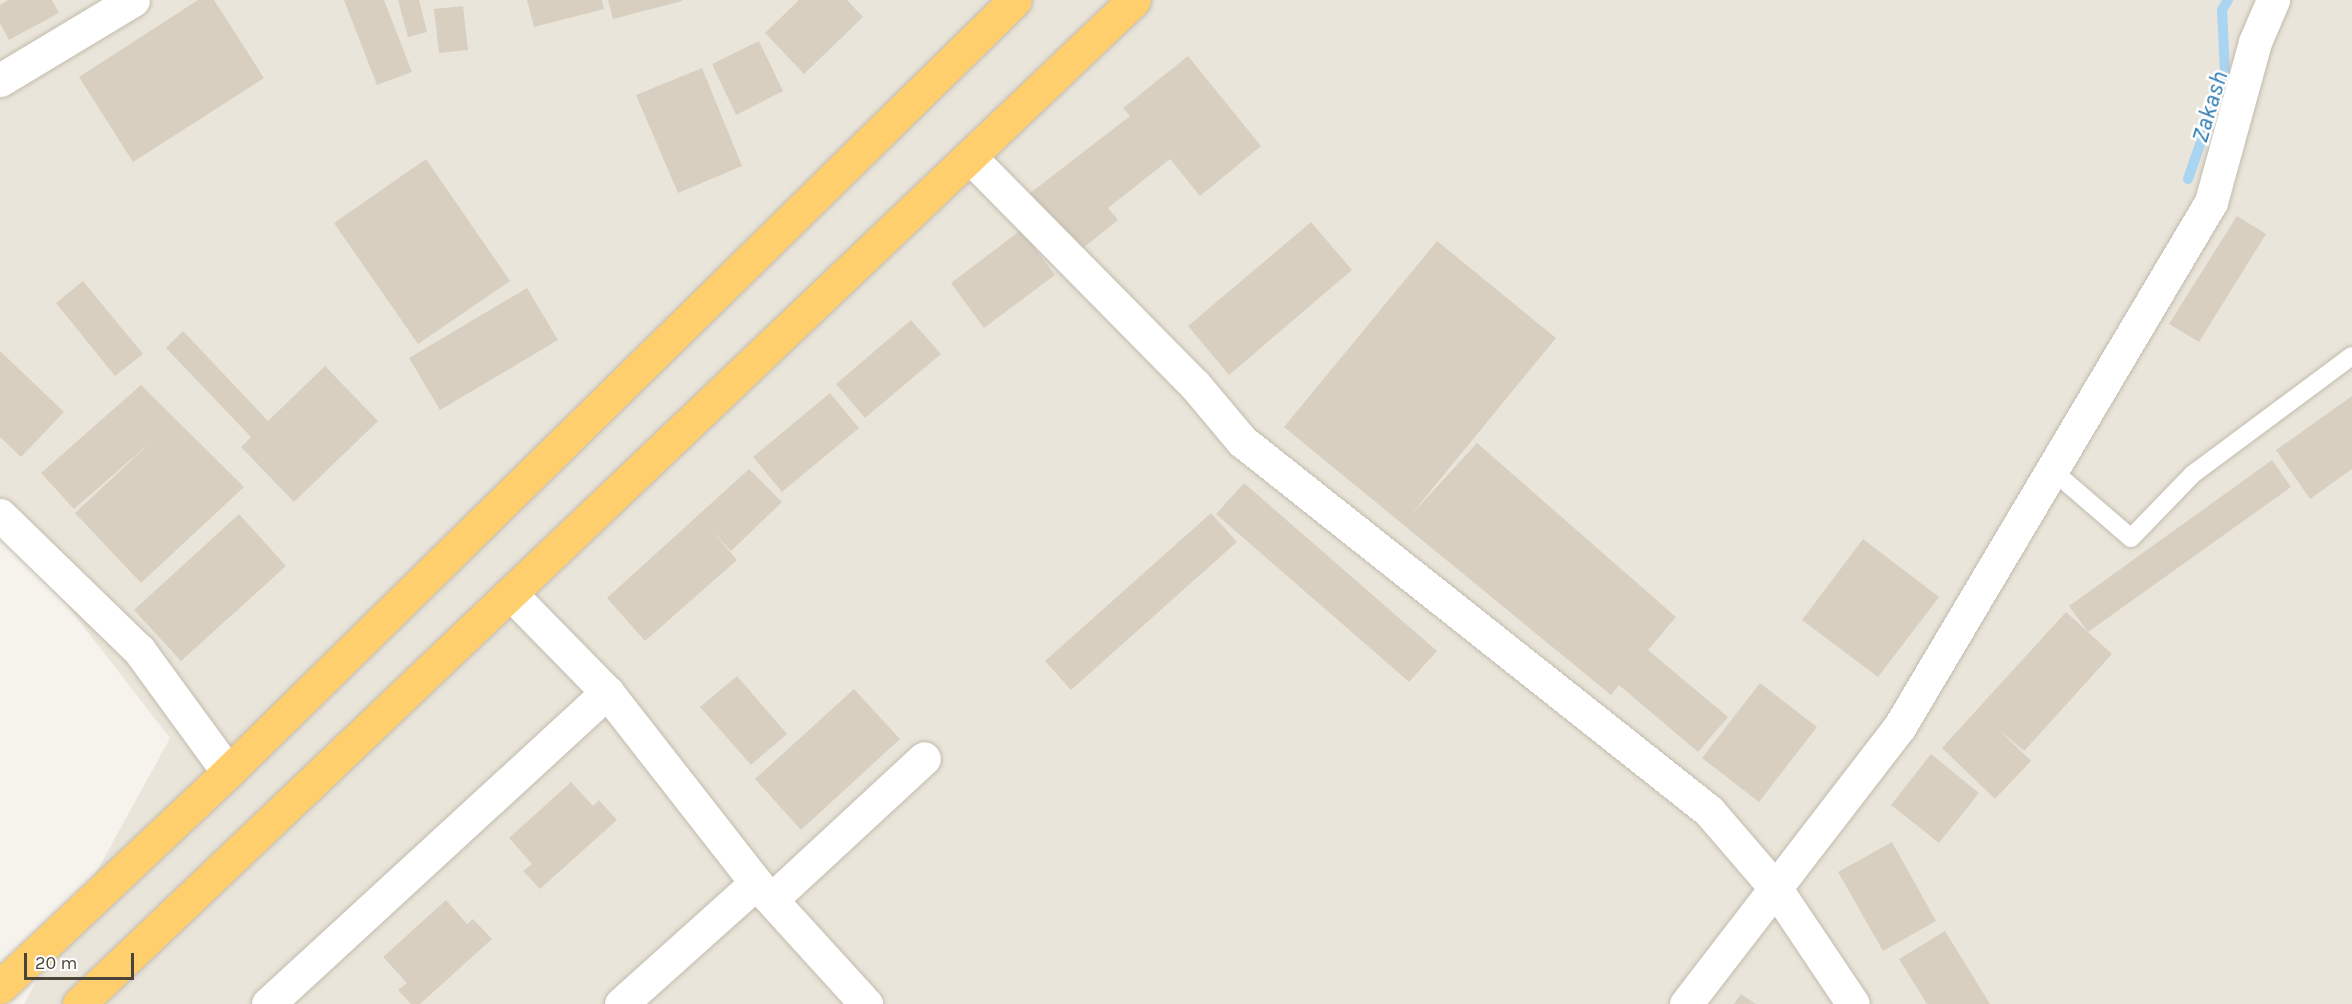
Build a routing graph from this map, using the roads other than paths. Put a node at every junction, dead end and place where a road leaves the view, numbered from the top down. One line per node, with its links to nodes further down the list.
1 (133, 0): 5 (street)
2 (1015, 0): 13 (highway)
3 (1134, 0): 6 (highway)
4 (2273, 0): 8 (street)
5 (0, 80)
6 (970, 157): 10 (highway); 14 (street)
7 (2352, 356): 8 (lane)
8 (2052, 470): 14 (street)
9 (0, 515): 13 (street)
10 (511, 594): 11 (street); 17 (highway)
11 (606, 692): 15 (street); 18 (street)
12 (924, 758): 15 (street)
13 (228, 772): 16 (highway)
14 (1776, 889): 21 (street); 22 (street)
15 (764, 891): 19 (street); 20 (street)
16 (0, 987)
17 (79, 1004)
18 (268, 1004)
19 (621, 1004)
20 (866, 1004)
21 (1686, 1004)
22 (1853, 1004)

